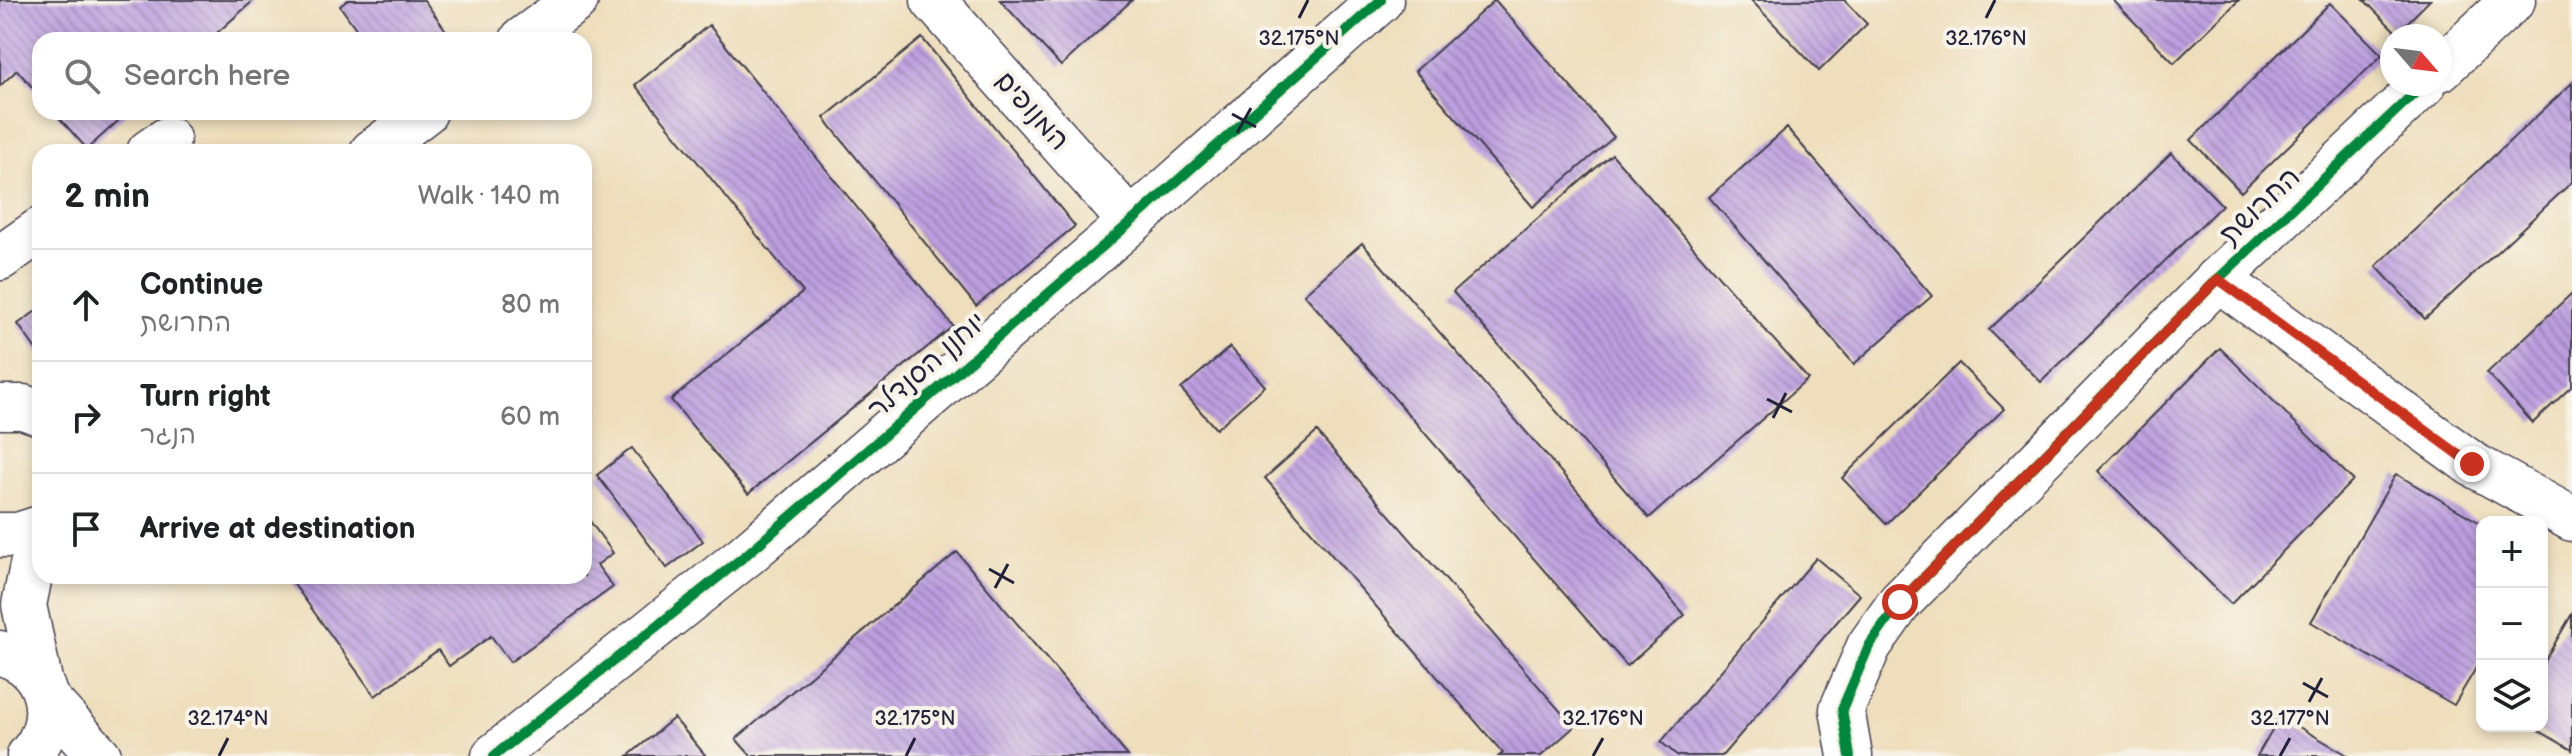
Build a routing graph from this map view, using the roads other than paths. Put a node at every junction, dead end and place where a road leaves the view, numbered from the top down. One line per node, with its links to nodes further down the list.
1 (576, 0): 5 (street)
2 (933, 0): 10 (street, המנופים)
3 (1381, 0): 10 (street, יוחנן הסנדלר)
4 (2513, 0): 6 (street)
5 (533, 32)
6 (2452, 58)
7 (2411, 96): 13 (street, החרושת)
8 (414, 120): 9 (street)
9 (383, 144)
10 (1131, 222): 24 (street, יוחנן הסנדלר)
11 (32, 236): 12 (street)
12 (0, 258)
13 (2218, 279): 16 (street); 25 (street, החרושת)
14 (0, 407): 15 (street)
15 (32, 410)
16 (2572, 519)
17 (32, 531): 18 (street)
18 (0, 535)
19 (32, 566): 21 (street)
20 (0, 653): 21 (street)
21 (43, 689): 22 (street); 23 (street)
22 (29, 756)
23 (99, 756)
24 (494, 756)
25 (1850, 756)

